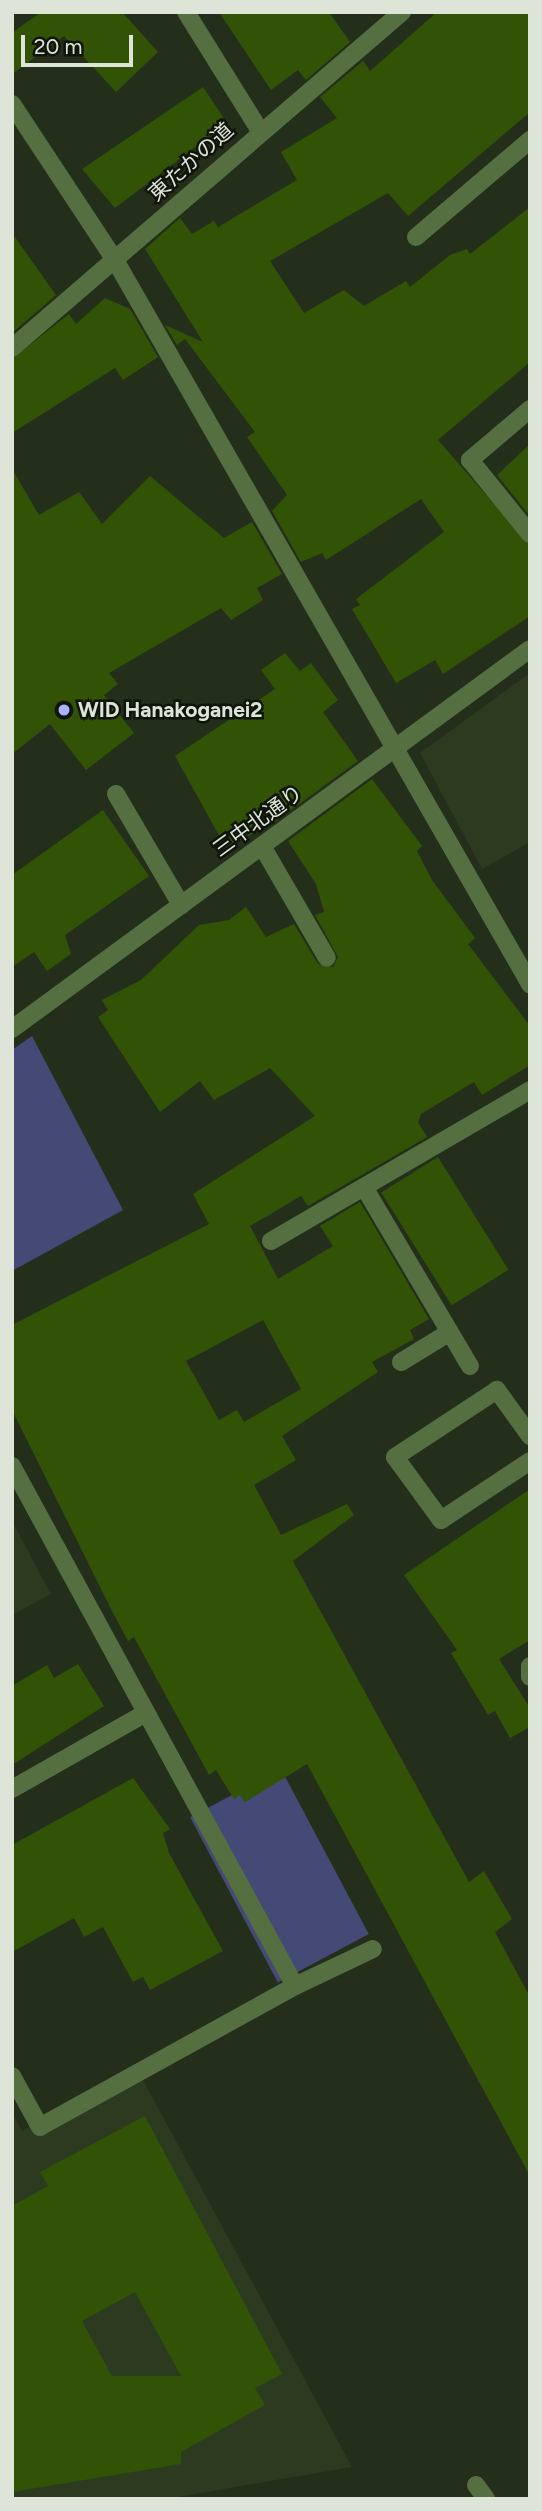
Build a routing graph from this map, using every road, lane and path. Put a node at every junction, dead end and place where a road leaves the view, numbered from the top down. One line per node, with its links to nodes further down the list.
1 (186, 12): 4 (street)
2 (402, 12): 4 (street, 東たかの道)
3 (12, 104): 7 (street)
4 (261, 131): 7 (street, 東たかの道)
5 (530, 140): 6 (street)
6 (416, 237)
7 (116, 260): 8 (street, 東たかの道); 12 (street)
8 (12, 348)
9 (530, 409): 10 (street)
10 (530, 534)
11 (530, 649): 12 (street, 三中北通り)
12 (396, 747): 14 (street, 三中北通り); 17 (street)
13 (116, 794): 15 (street)
14 (262, 846): 15 (street, 三中北通り); 16 (street)
15 (181, 905): 18 (street, 三中北通り)
16 (327, 958)
17 (530, 984)
18 (12, 1029)
19 (530, 1090): 20 (street)
20 (364, 1187): 21 (street); 22 (street)
21 (271, 1241)
22 (450, 1332): 23 (street); 24 (street)
23 (401, 1362)
24 (470, 1366)
25 (530, 1436): 26 (street)
26 (530, 1461)
27 (12, 1466): 30 (street)
28 (530, 1666): 29 (street)
29 (530, 1677)
30 (146, 1713): 31 (street); 33 (street)
31 (12, 1788)
32 (373, 1949): 33 (street)
33 (295, 1986): 34 (street)
34 (12, 2076)

